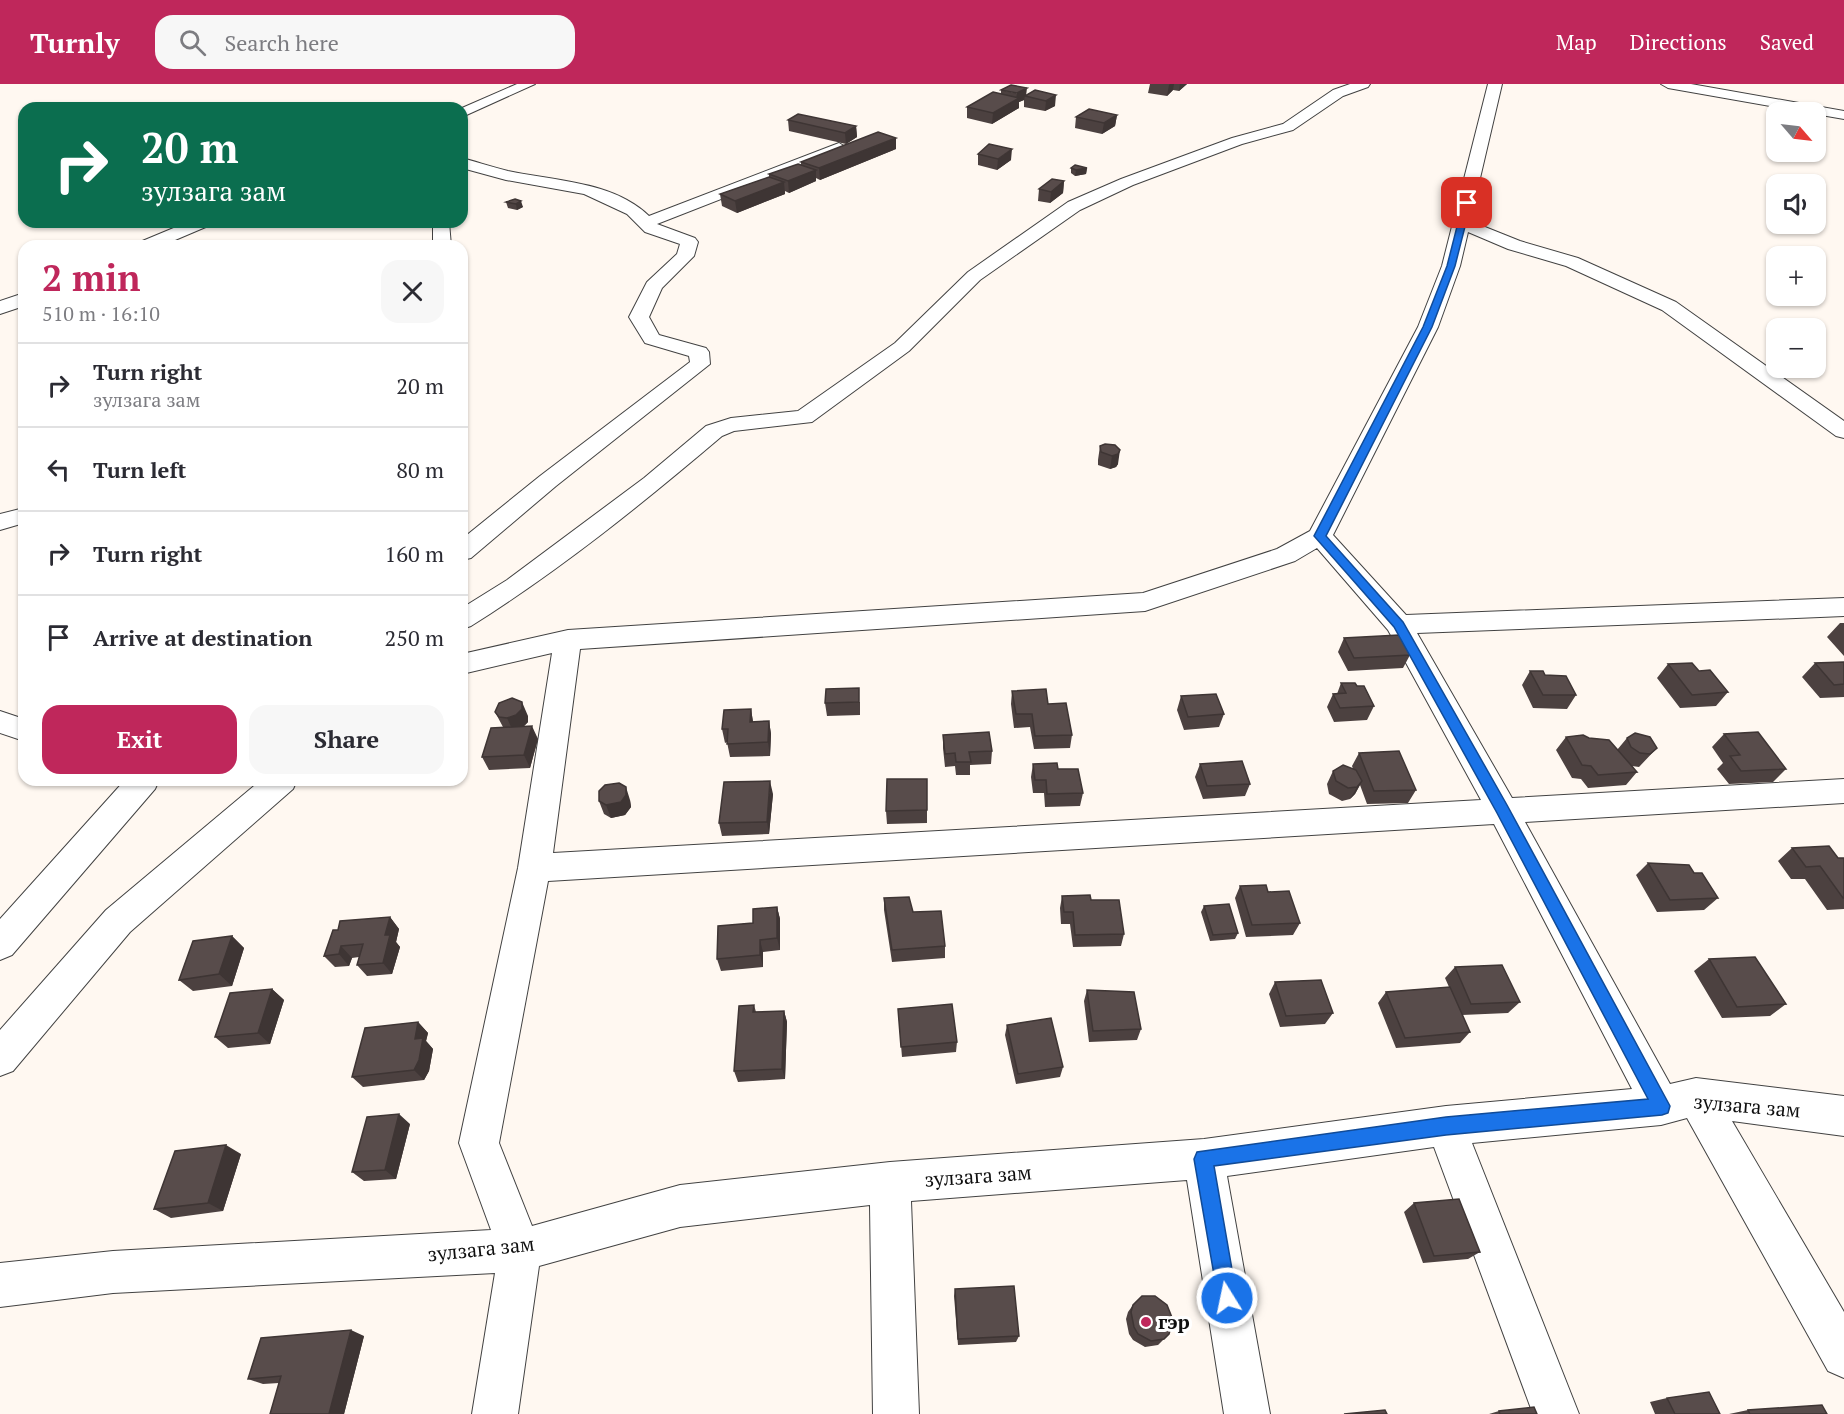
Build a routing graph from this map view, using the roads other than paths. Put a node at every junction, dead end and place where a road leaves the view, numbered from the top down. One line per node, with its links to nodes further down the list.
1 (528, 84): 5 (street)
2 (1363, 84): 21 (street)
3 (1495, 84): 10 (street)
4 (1668, 84): 6 (street)
5 (468, 110)
6 (1844, 116)
7 (856, 142): 9 (street)
8 (468, 165): 9 (street)
9 (646, 223): 19 (street)
10 (1462, 224): 15 (street); 18 (street)
11 (188, 228): 12 (street)
12 (160, 240)
13 (18, 301): 14 (street)
14 (0, 308)
15 (1844, 431)
16 (18, 517): 17 (street)
17 (0, 522)
18 (1320, 536): 22 (street); 23 (street)
19 (468, 547)
20 (1844, 606): 22 (street)
21 (468, 616)
22 (1399, 625): 30 (street)
23 (568, 640): 24 (street); 31 (street)
24 (468, 663)
25 (0, 722): 26 (street)
26 (18, 728)
27 (139, 786): 32 (street)
28 (275, 786): 33 (street)
29 (1844, 791): 30 (street)
30 (1502, 809): 31 (street); 34 (street)
31 (534, 868): 39 (street)
32 (0, 944)
33 (0, 1058)
34 (1679, 1102): 35 (street, зулзага зам); 36 (street, зулзага зам); 41 (street)
35 (1844, 1116)
36 (1446, 1126): 37 (street, зулзага зам); 45 (street)
37 (1204, 1159): 38 (street, зулзага зам); 44 (street)
38 (890, 1182): 39 (street, зулзага зам); 43 (street)
39 (520, 1250): 40 (street, зулзага зам); 42 (street)
40 (0, 1285)
41 (1844, 1355)
42 (495, 1414)
43 (896, 1414)
44 (1247, 1414)
45 (1556, 1414)

